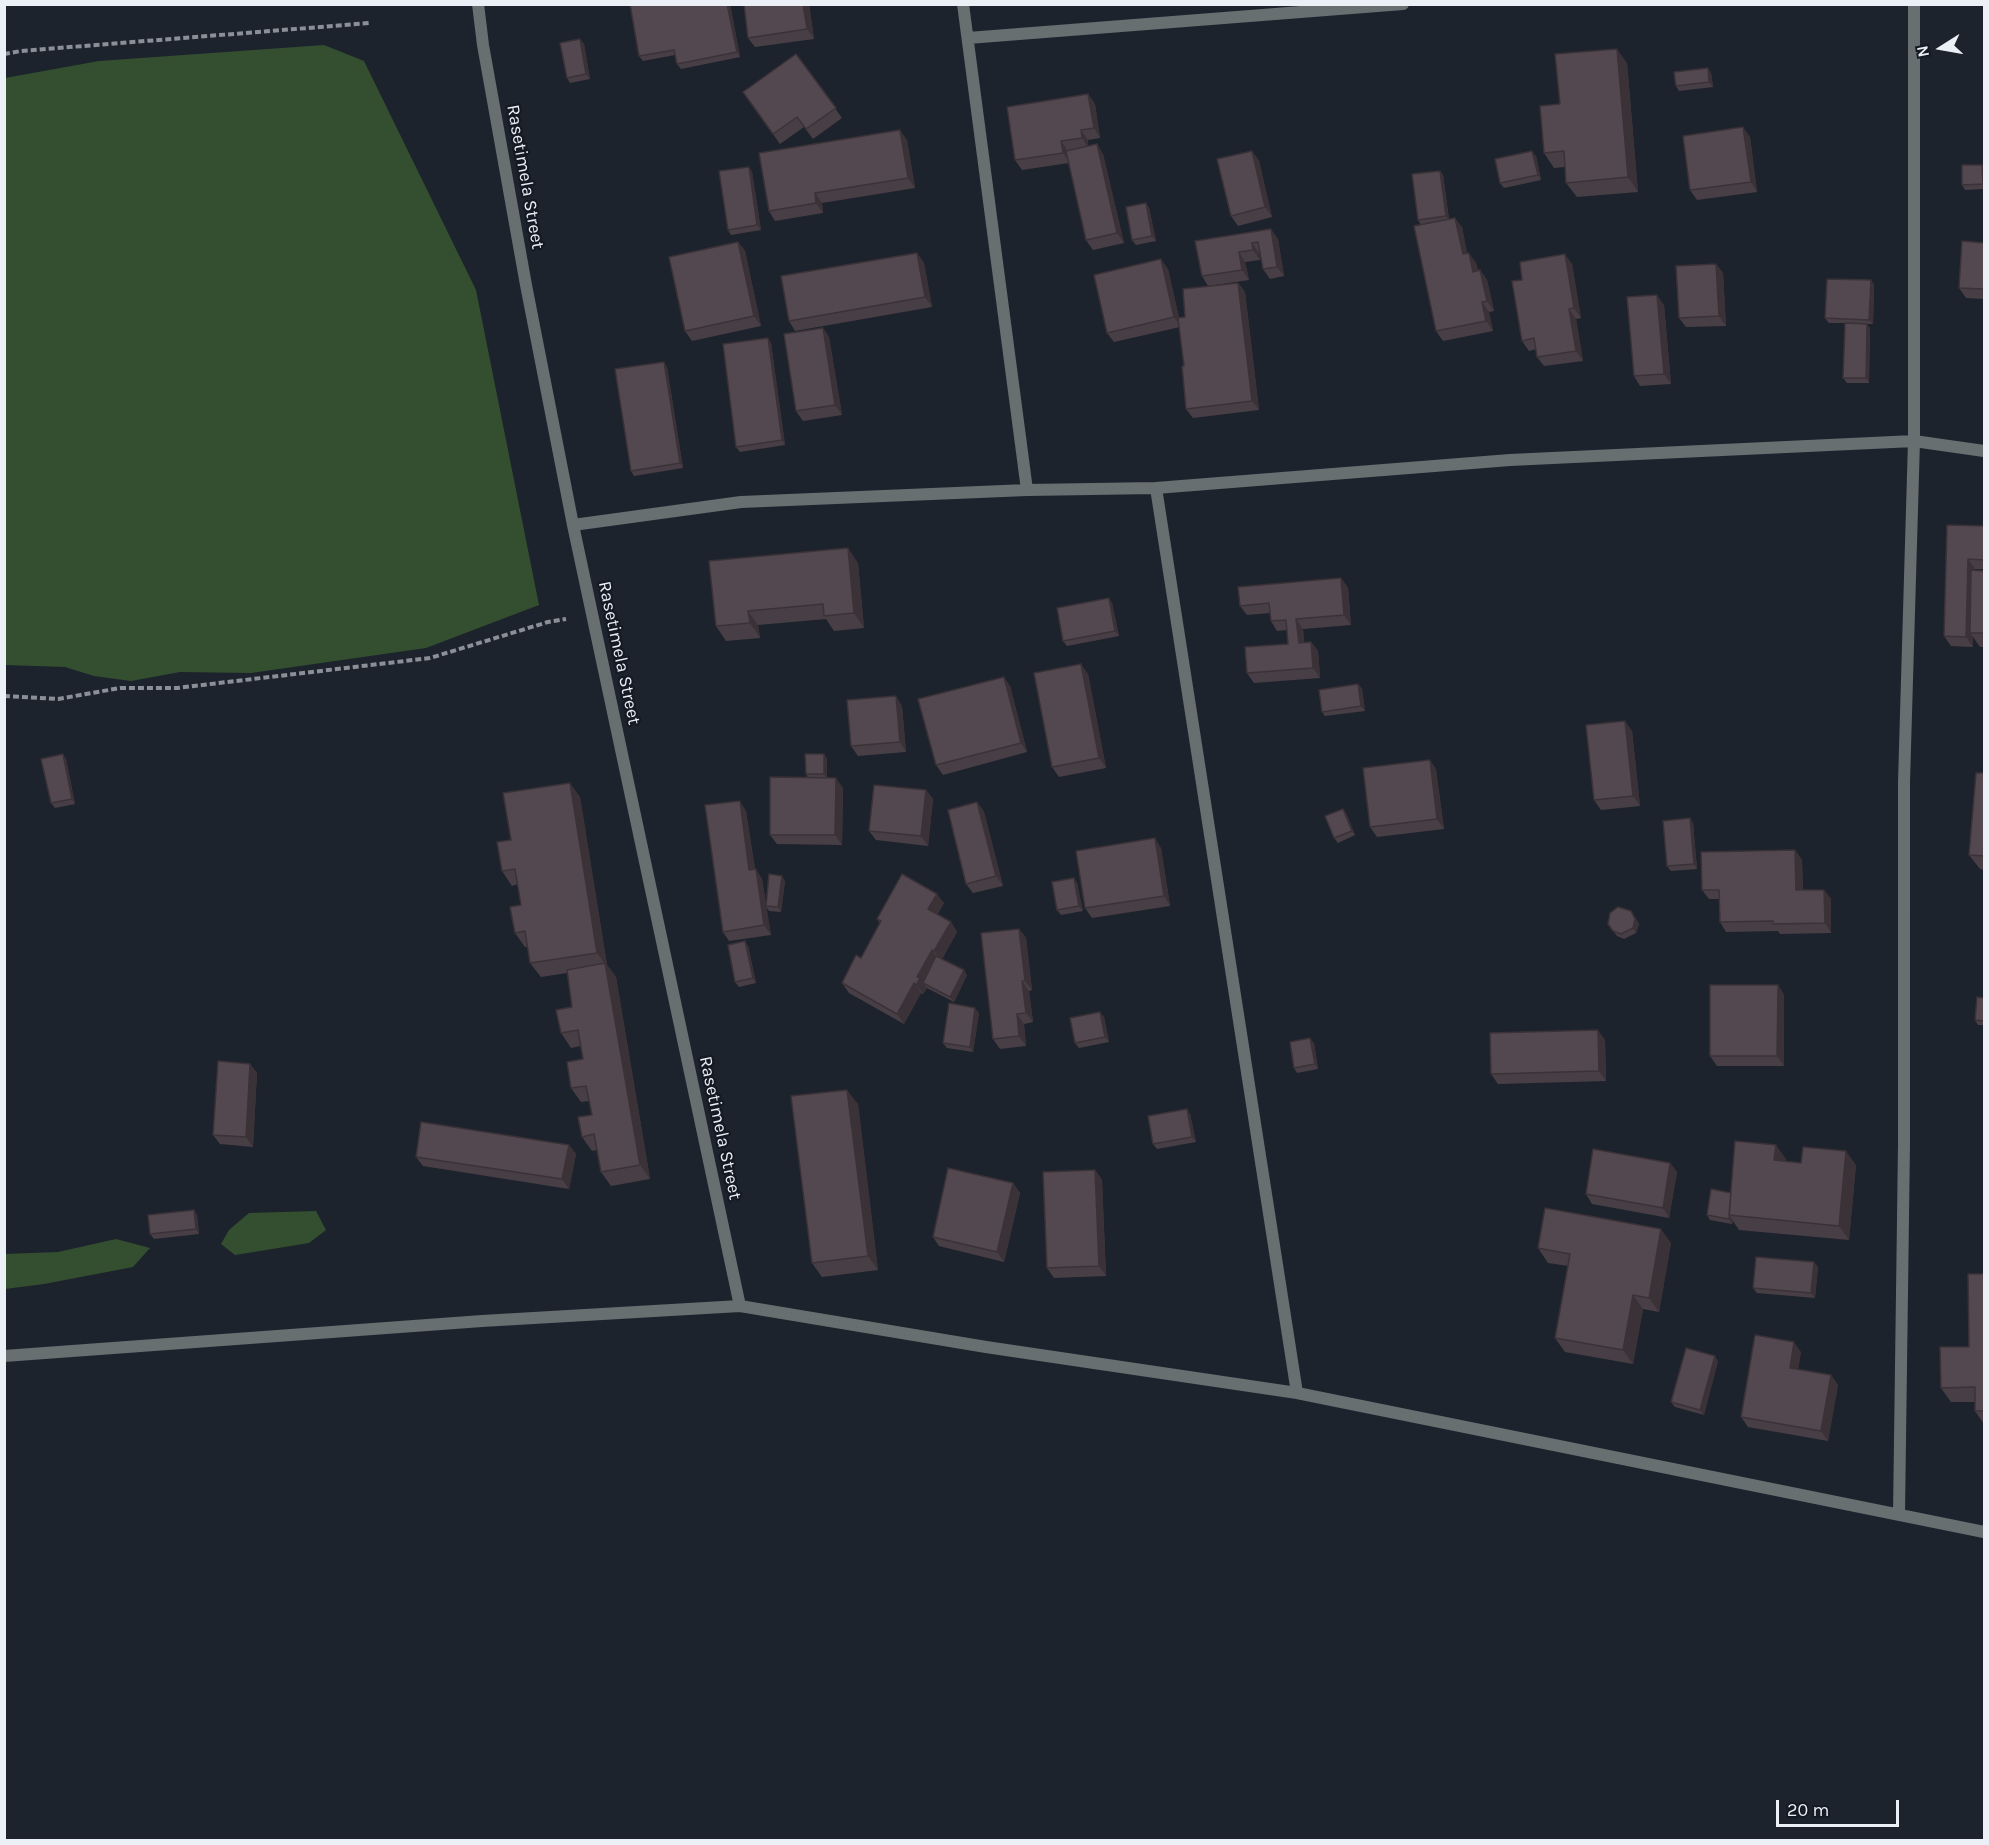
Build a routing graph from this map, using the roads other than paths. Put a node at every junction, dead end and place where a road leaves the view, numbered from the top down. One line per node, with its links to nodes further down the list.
1 (478, 4): 10 (street, Rasetimela Street)
2 (963, 4): 5 (street)
3 (1403, 4): 5 (street)
4 (1914, 4): 6 (street)
5 (968, 38): 9 (street)
6 (1914, 441): 7 (street); 8 (street); 14 (street)
7 (1984, 451)
8 (1156, 488): 9 (street); 13 (street)
9 (1027, 490): 10 (street)
10 (573, 525): 11 (street, Rasetimela Street)
11 (740, 1306): 12 (street); 13 (street)
12 (4, 1356)
13 (1297, 1393): 14 (street)
14 (1899, 1514): 15 (street)
15 (1984, 1532)

